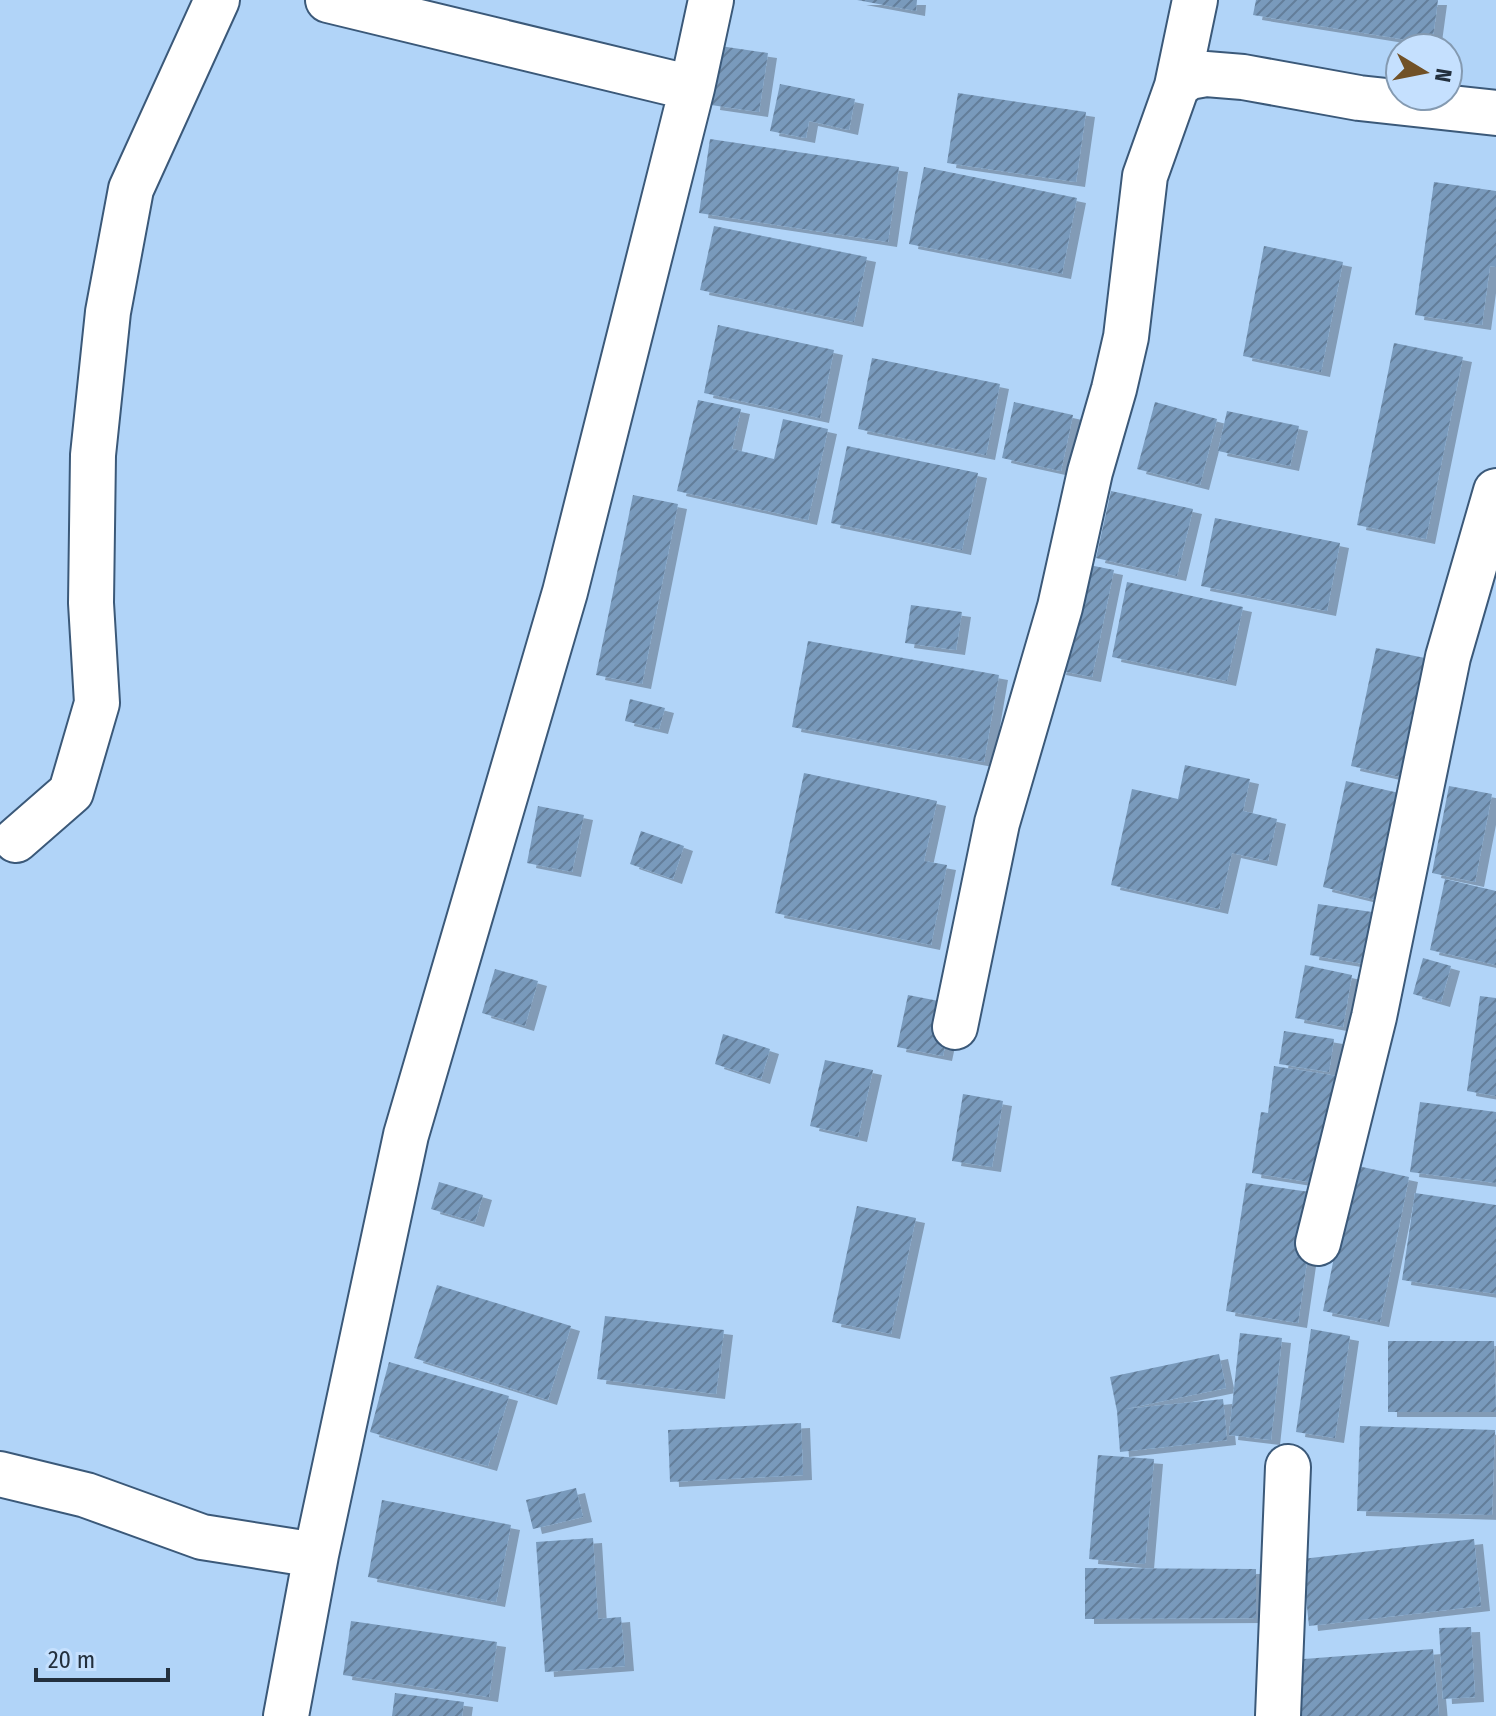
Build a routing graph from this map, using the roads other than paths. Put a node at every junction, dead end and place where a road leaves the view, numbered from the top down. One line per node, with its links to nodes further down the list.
1 (217, 0): 9 (street)
2 (328, 0): 6 (street)
3 (711, 0): 6 (street)
4 (1195, 0): 5 (street)
5 (1177, 86): 7 (street); 10 (street)
6 (692, 88): 14 (street)
7 (1496, 113)
8 (1496, 491): 11 (street)
9 (16, 840)
10 (955, 1027)
11 (1318, 1243)
12 (1288, 1467): 16 (street)
13 (0, 1474): 14 (street)
14 (316, 1555): 15 (street)
15 (286, 1716)
16 (1278, 1716)

